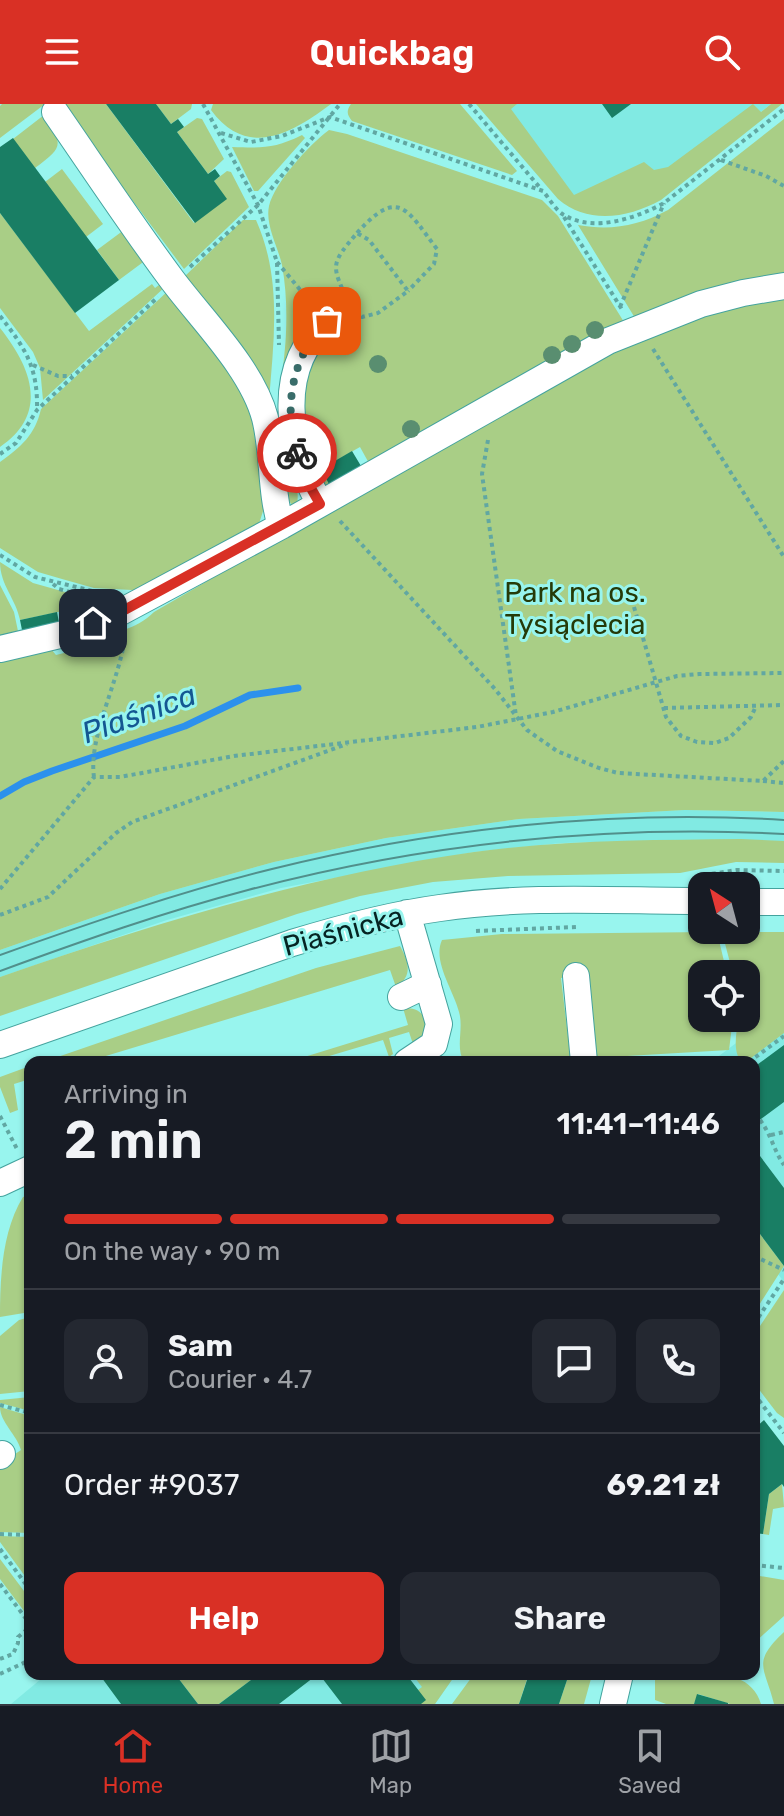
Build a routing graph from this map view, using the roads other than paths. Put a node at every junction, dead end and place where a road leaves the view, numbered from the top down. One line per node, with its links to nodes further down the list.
1 (55, 112): 5 (street)
2 (784, 286): 4 (street)
3 (335, 315): 4 (street)
4 (320, 504): 5 (street)
5 (281, 526): 6 (street)
6 (0, 649)
7 (688, 901): 10 (street, Piaśnicka)
8 (760, 902): 9 (street)
9 (784, 902)
10 (407, 913): 12 (street); 14 (street, Piaśnicka)
11 (576, 976): 16 (street)
12 (428, 984): 13 (street); 15 (street)
13 (401, 997)
14 (0, 1045)
15 (416, 1056)
16 (583, 1056)
17 (619, 1680): 18 (street)
18 (613, 1704)

